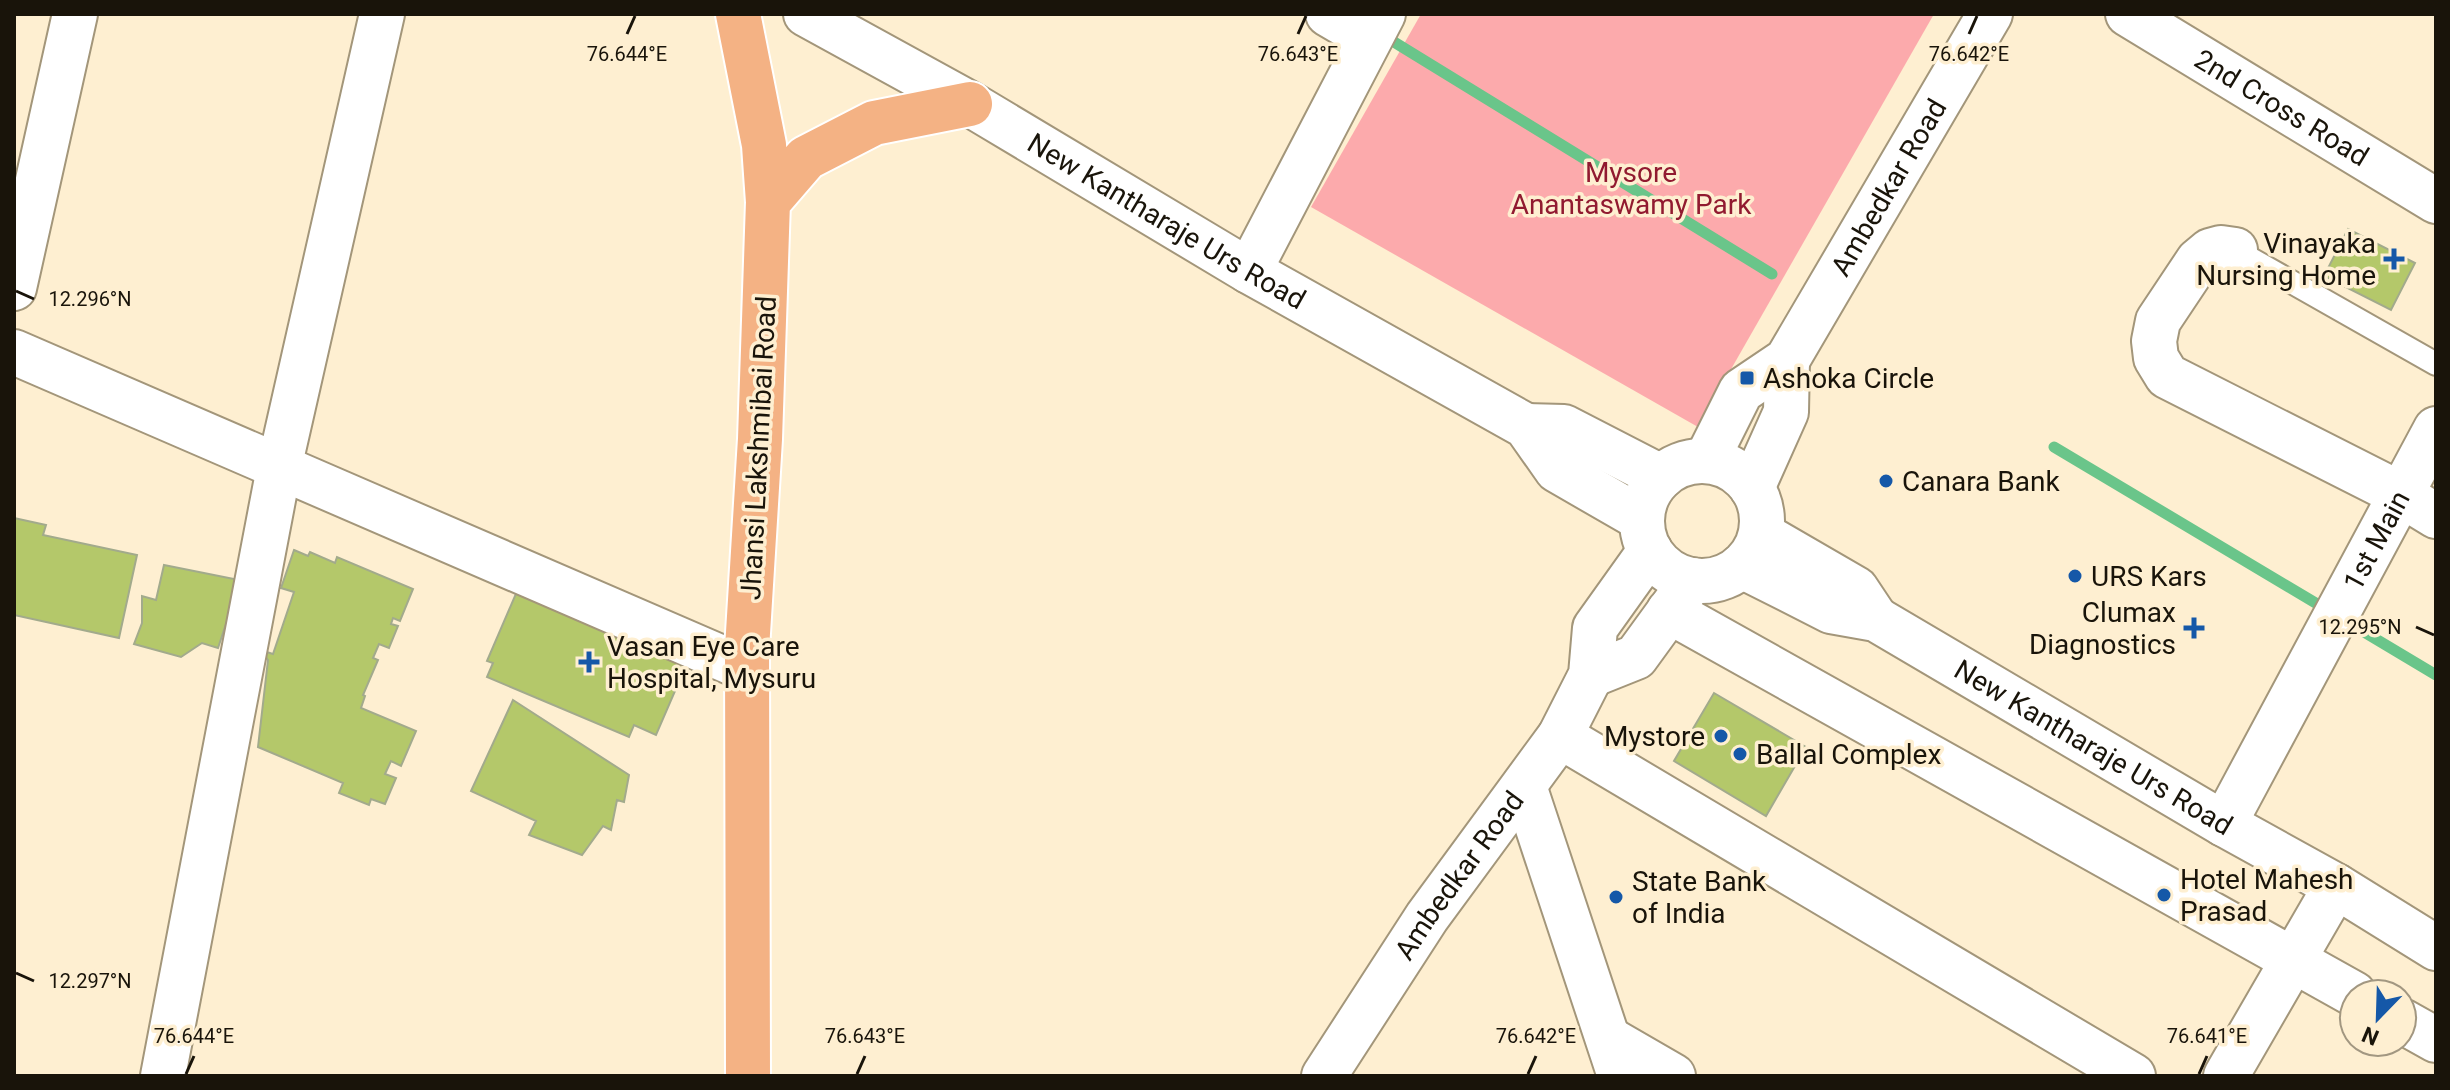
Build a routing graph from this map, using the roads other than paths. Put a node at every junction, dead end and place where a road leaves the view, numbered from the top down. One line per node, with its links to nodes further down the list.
1 (75, 14): 14 (street)
2 (382, 14): 21 (street)
3 (738, 14): 11 (main road, Jhansi Lakshmibai Road)
4 (806, 14): 9 (street, New Kantharaje Urs Road)
5 (1328, 14): 8 (street)
6 (1990, 14): 16 (street, Ambedkar Road)
7 (2128, 14): 10 (street, 2nd Cross Road)
8 (1368, 41): 13 (street)
9 (970, 104): 11 (main road); 13 (street, New Kantharaje Urs Road)
10 (2436, 201)
11 (768, 202): 28 (main road, Jhansi Lakshmibai Road)
12 (2235, 250): 17 (lane); 24 (street)
13 (1249, 271): 18 (street, New Kantharaje Urs Road)
14 (14, 288)
15 (14, 352): 21 (street)
16 (1787, 360): 20 (street, Ambedkar Road); 23 (street, Ambedkar Road)
17 (2436, 364)
18 (1526, 426): 22 (street, New Kantharaje Urs Road); 25 (street, New Kantharaje Urs Road)
19 (2436, 429): 24 (street, 1st Main)
20 (1706, 461): 22 (street); 23 (street)
21 (279, 468): 28 (street); 40 (street)
22 (1661, 477): 25 (street)
23 (1752, 488): 26 (street)
24 (2418, 505): 32 (street, 1st Main)
25 (1646, 535): 27 (street); 29 (street, Ambedkar Road)
26 (1752, 550): 27 (street); 32 (street, New Kantharaje Urs Road)
27 (1680, 596): 29 (street); 35 (street)
28 (747, 669): 41 (main road, Jhansi Lakshmibai Road)
29 (1591, 675): 30 (street, Ambedkar Road)
30 (1560, 736): 31 (street, Ambedkar Road); 44 (street)
31 (1524, 786): 39 (street); 42 (street, Ambedkar Road)
32 (2224, 824): 33 (street, New Kantharaje Urs Road)
33 (2336, 886): 34 (street, New Kantharaje Urs Road); 35 (street)
34 (2436, 948)
35 (2293, 960): 36 (street); 45 (street)
36 (2338, 985)
37 (2418, 1030): 38 (street)
38 (2436, 1040)
39 (1614, 1058): 43 (street)
40 (163, 1076)
41 (748, 1076)
42 (1324, 1076)
43 (1673, 1076)
44 (2133, 1076)
45 (2226, 1076)

